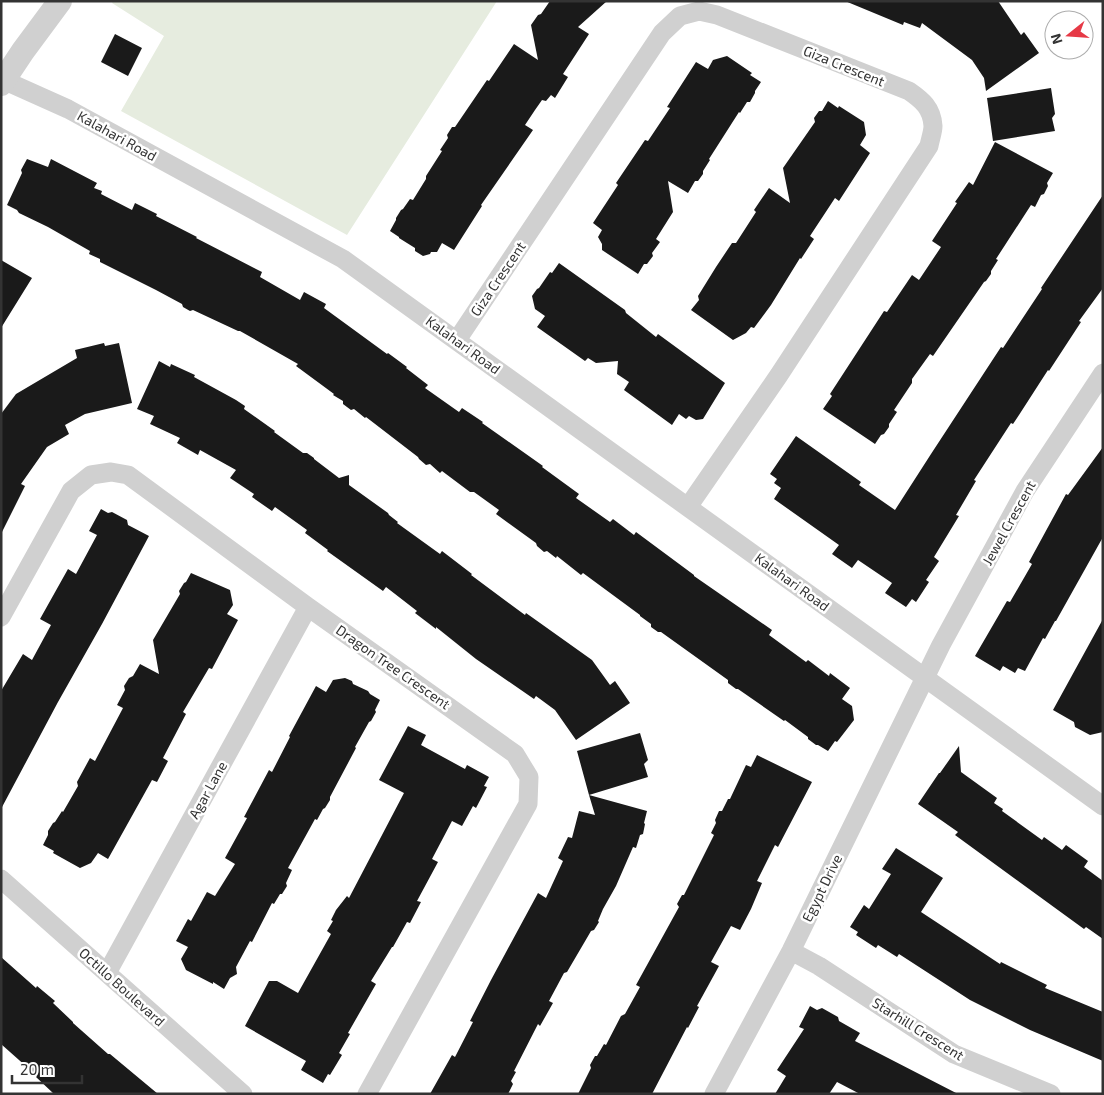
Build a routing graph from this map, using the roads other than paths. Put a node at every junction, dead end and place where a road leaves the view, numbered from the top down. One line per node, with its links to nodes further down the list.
1 (60, 1): 2 (street)
2 (2, 81): 3 (street, Kalahari Road)
3 (457, 340): 5 (street, Kalahari Road); 5 (street, Giza Crescent)
4 (1103, 373): 8 (street, Jewel Crescent)
5 (688, 507): 8 (street, Kalahari Road)
6 (308, 607): 7 (street, Dragon Tree Crescent); 12 (street, Agar Lane); 14 (street, Dragon Tree Crescent)
7 (1, 617)
8 (924, 678): 9 (street, Kalahari Road); 11 (street, Egypt Drive)
9 (1102, 805)
10 (1, 879): 12 (street, Octillo Boulevard)
11 (791, 951): 15 (street, Egypt Drive); 16 (street, Starhill Crescent)
12 (107, 973): 13 (street, Octillo Boulevard)
13 (244, 1094)
14 (367, 1094)
15 (714, 1094)
16 (1051, 1094)

